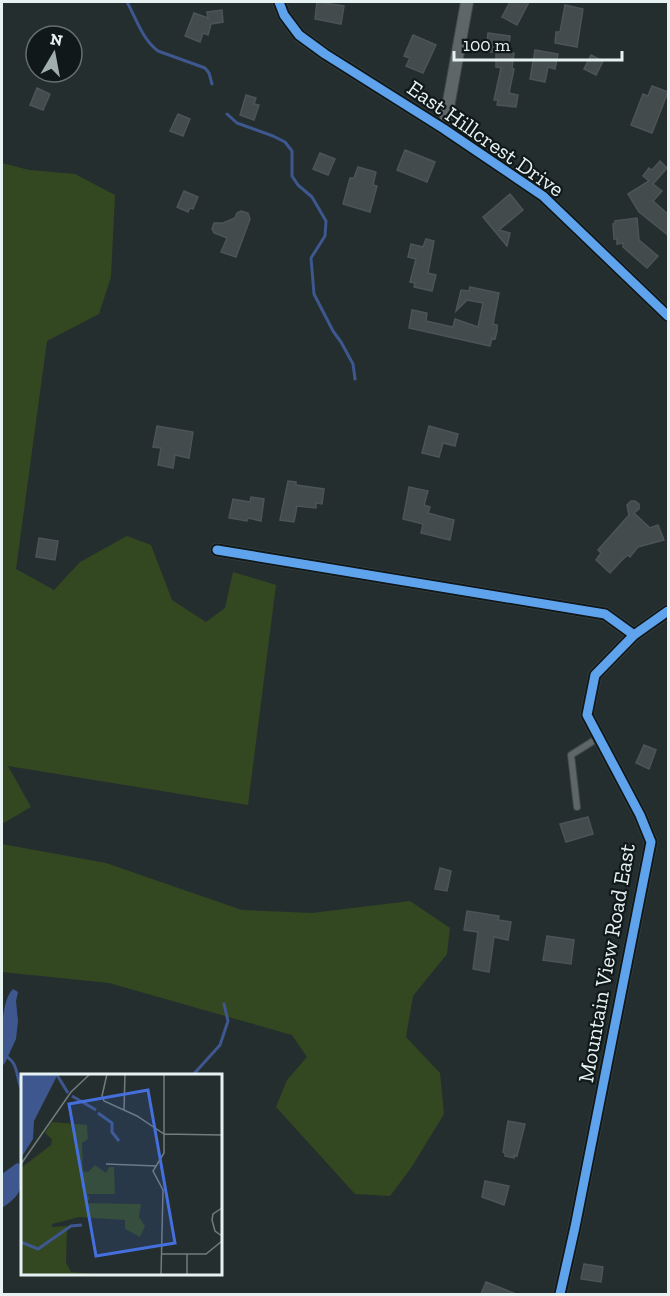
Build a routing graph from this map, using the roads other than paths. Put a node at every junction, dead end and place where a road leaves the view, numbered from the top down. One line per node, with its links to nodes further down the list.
1 (279, 2): 3 (street, East Hillcrest Drive)
2 (467, 2): 3 (street)
3 (444, 129): 4 (street, East Hillcrest Drive)
4 (669, 316)
5 (217, 550): 7 (street)
6 (669, 611): 7 (street, Mountain View Road East)
7 (634, 635): 8 (street, Mountain View Road East)
8 (598, 738): 9 (lane); 10 (street, Mountain View Road East)
9 (578, 807)
10 (560, 1294)

